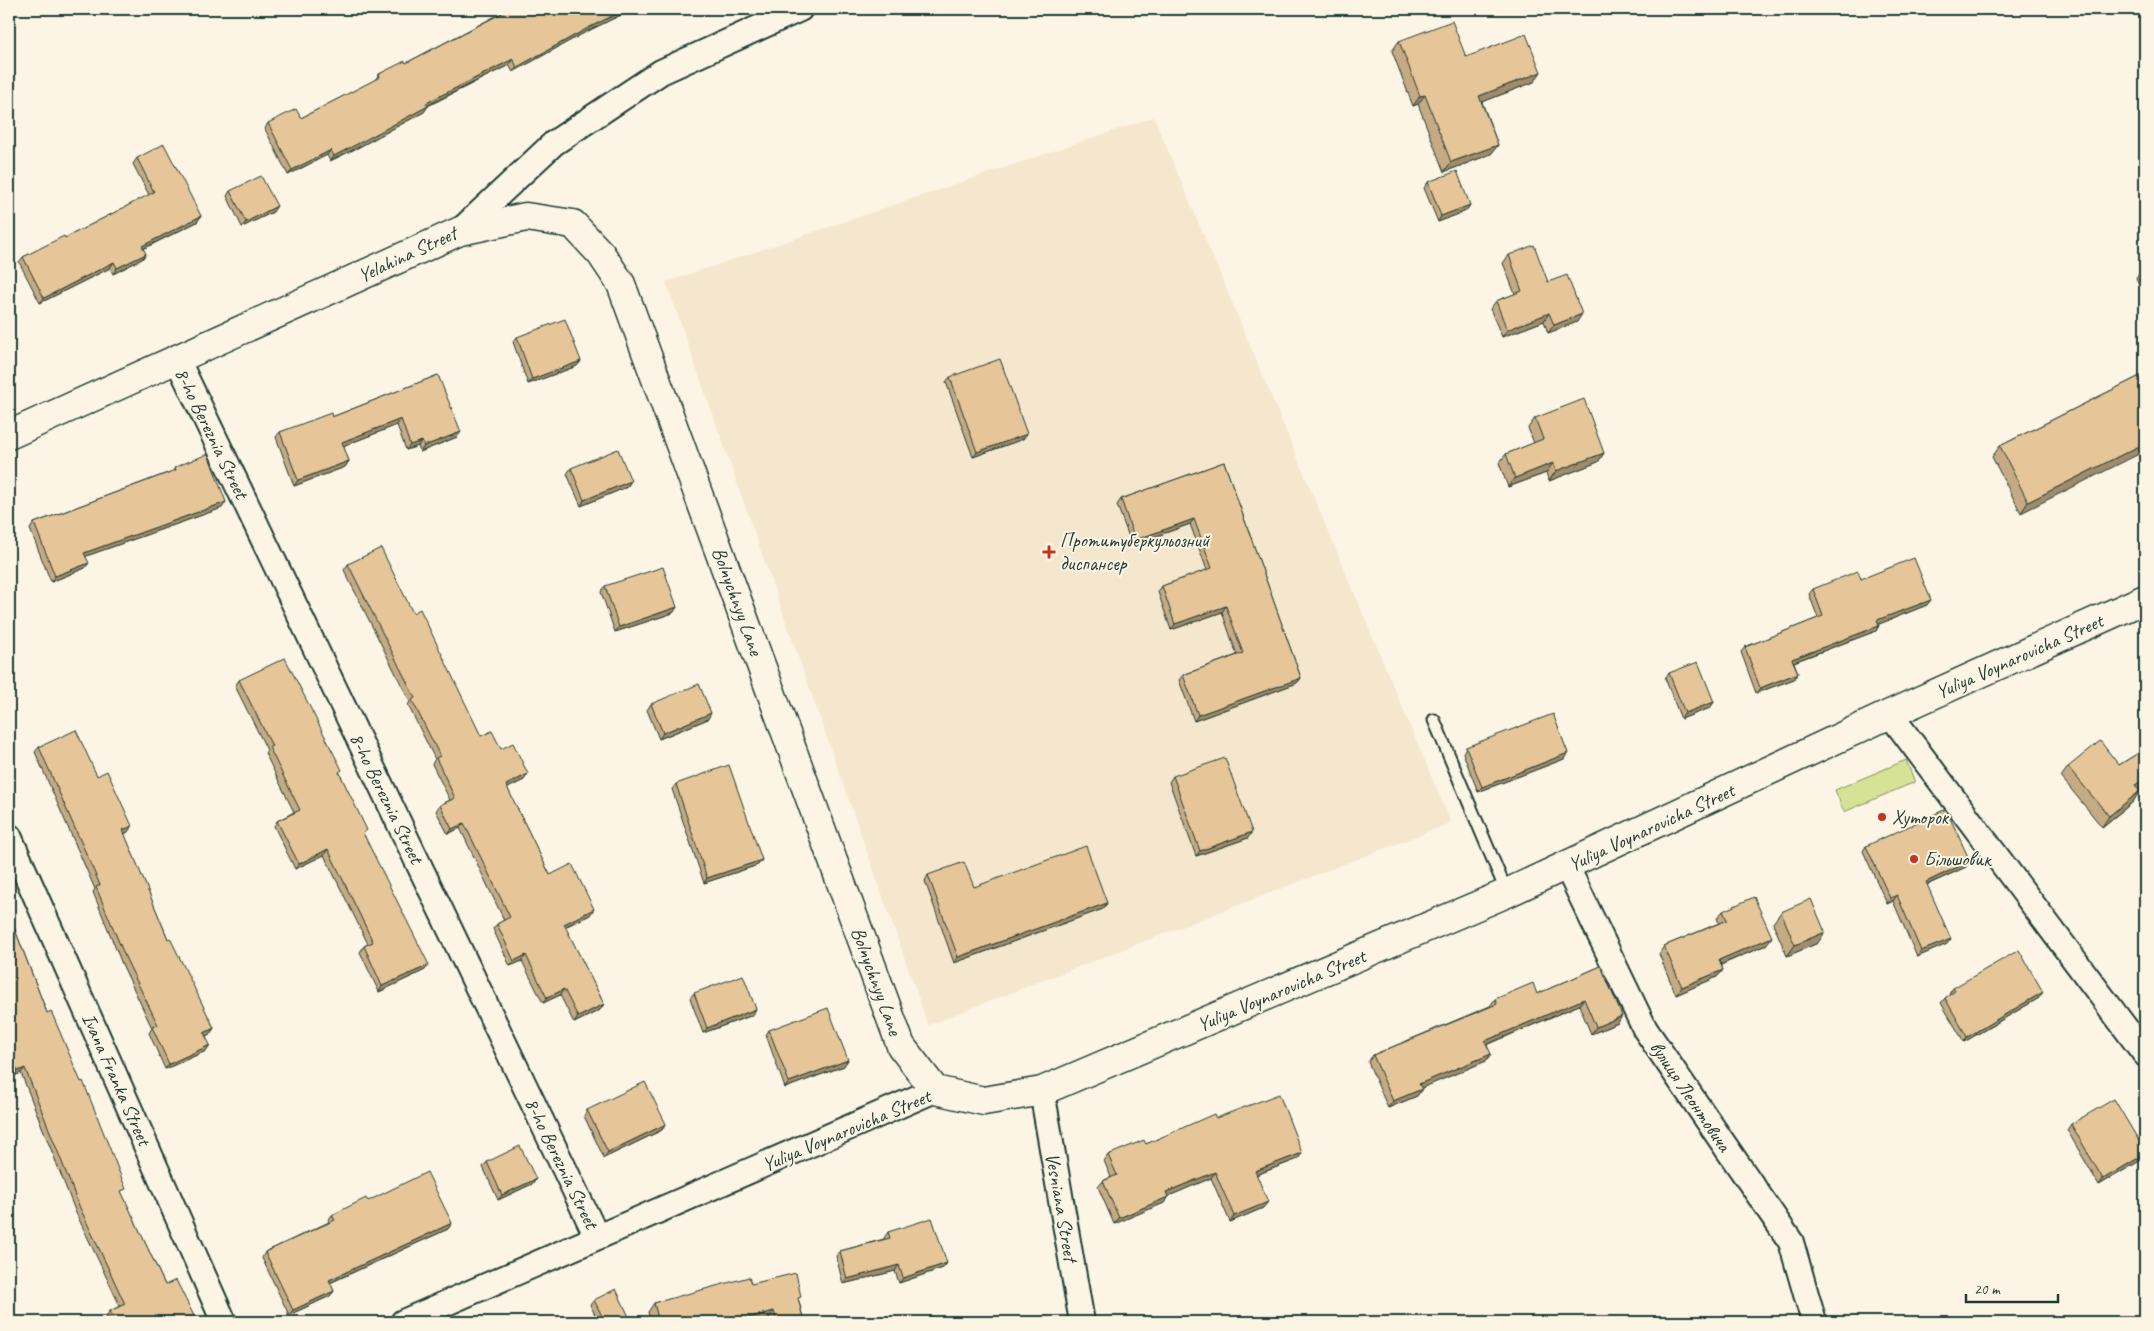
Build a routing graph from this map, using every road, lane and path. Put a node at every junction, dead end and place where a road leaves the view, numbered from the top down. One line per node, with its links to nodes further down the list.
1 (800, 9): 2 (street, Yelahina Street)
2 (460, 231): 3 (main road, Yelahina Street); 12 (main road, Bolnychnyy Lane)
3 (177, 359): 4 (main road, Yelahina Street); 14 (street, 8-ho Bereznia Street)
4 (9, 435)
5 (2145, 599): 6 (main road, Yuliya Voynarovicha Street)
6 (1890, 714): 9 (main road, Yuliya Voynarovicha Street); 11 (street)
7 (1434, 720): 10 (lane)
8 (9, 836): 15 (street, Ivana Franka Street)
9 (1567, 867): 10 (main road, Yuliya Voynarovicha Street); 18 (street, вулиця Леонтовича)
10 (1507, 893): 13 (main road, Yuliya Voynarovicha Street)
11 (2145, 1054)
12 (935, 1090): 13 (main road, Yuliya Voynarovicha Street); 14 (street, Yuliya Voynarovicha Street)
13 (1042, 1091): 17 (street, Vesniana Street)
14 (597, 1237): 16 (street, Yuliya Voynarovicha Street)
15 (224, 1322)
16 (403, 1322)
17 (1082, 1322)
18 (1814, 1322)

